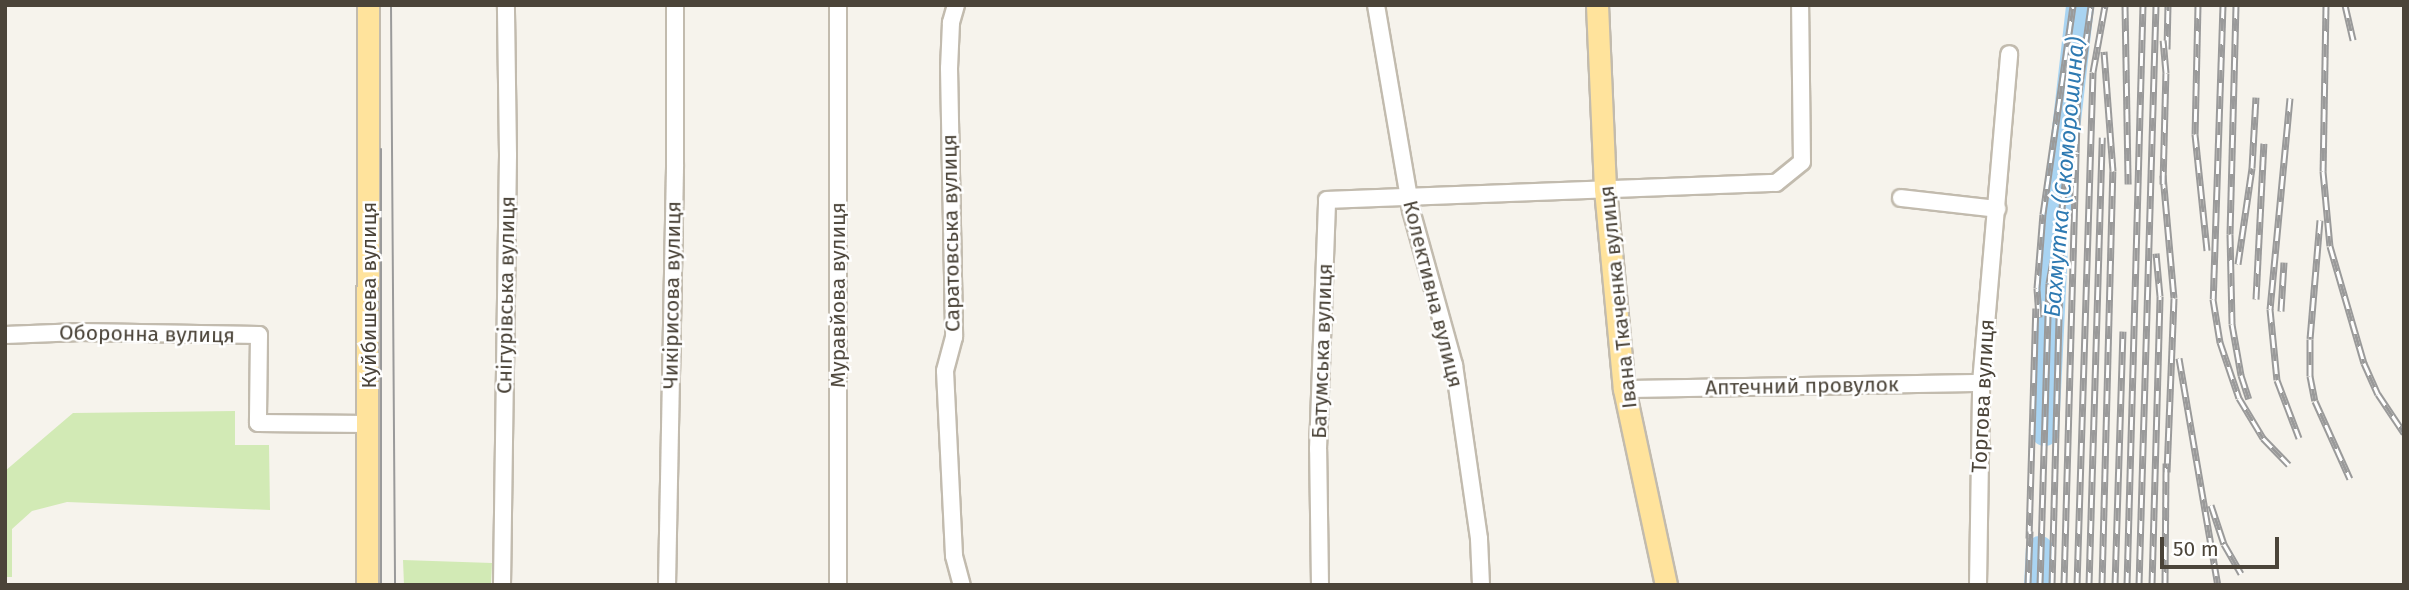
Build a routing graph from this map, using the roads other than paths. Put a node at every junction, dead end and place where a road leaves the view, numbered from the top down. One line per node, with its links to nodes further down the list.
1 (368, 5): 17 (main road, Куйбишева вулиця)
2 (506, 5): 19 (street, Снігурівська вулиця)
3 (675, 5): 20 (street, Чикірисова вулиця)
4 (838, 5): 21 (street, Муравйова вулиця)
5 (956, 5): 22 (street, Саратовська вулиця)
6 (1376, 5): 11 (street, Колективна вулиця)
7 (1597, 5): 10 (main road, Івана Ткаченка вулиця)
8 (1800, 5): 10 (street)
9 (2009, 54): 13 (street, Торгова вулиця)
10 (1605, 189): 11 (street); 16 (main road, Івана Ткаченка вулиця)
11 (1409, 197): 23 (street, Батумська вулиця); 24 (street, Колективна вулиця)
12 (1901, 198): 13 (street)
13 (1997, 209): 15 (street, Торгова вулиця)
14 (5, 335): 17 (street, Оборонна вулиця)
15 (1981, 383): 16 (street, Аптечний провулок); 26 (street, Торгова вулиця)
16 (1624, 389): 25 (main road, Івана Ткаченка вулиця)
17 (368, 424): 18 (main road, Куйбишева вулиця)
18 (367, 585)
19 (502, 585)
20 (667, 585)
21 (838, 585)
22 (962, 585)
23 (1320, 585)
24 (1481, 585)
25 (1666, 585)
26 (1978, 585)

